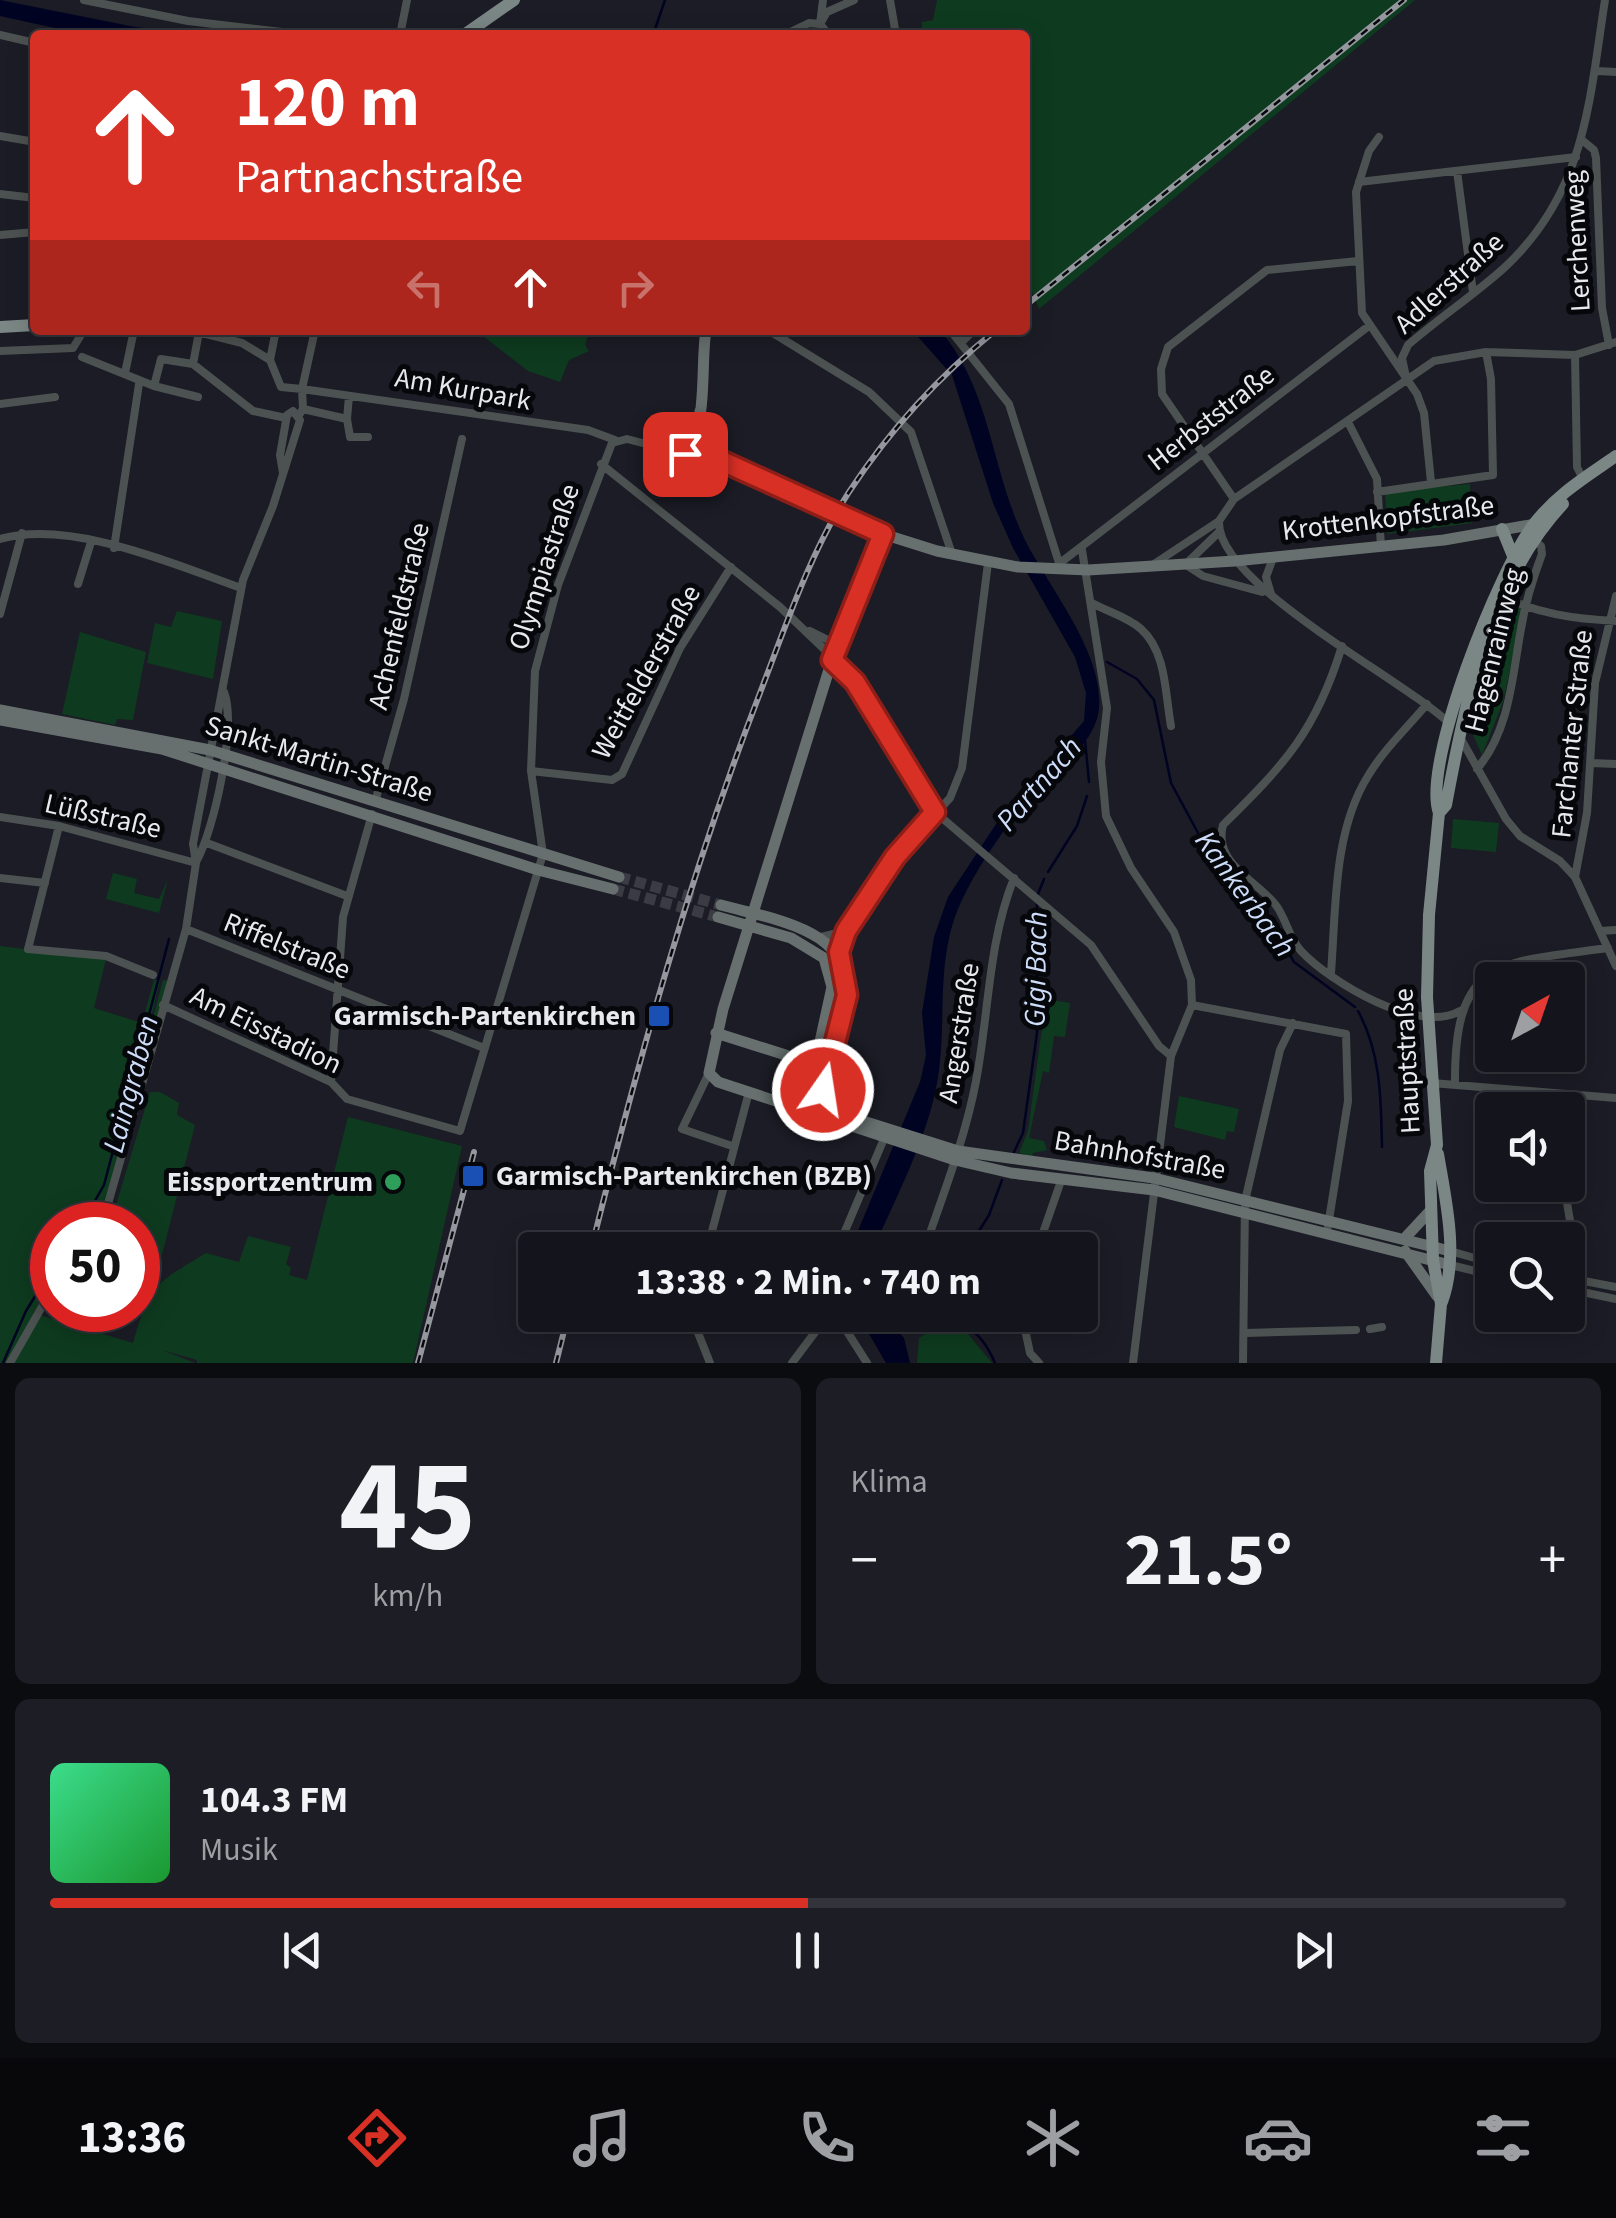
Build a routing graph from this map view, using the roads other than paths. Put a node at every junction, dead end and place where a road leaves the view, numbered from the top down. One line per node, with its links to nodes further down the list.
1 (89, 0): 9 (street)
2 (408, 0): 10 (street)
3 (514, 0): 11 (main road)
4 (823, 0): 8 (street)
5 (854, 0): 8 (street)
6 (890, 0): 14 (street)
7 (1605, 0): 17 (street, Adlerstraße)
8 (820, 24): 12 (street); 13 (street)
9 (265, 30)
10 (401, 30)
11 (471, 30)
12 (794, 30)
13 (825, 30)
14 (895, 30)
15 (0, 35): 16 (street)
16 (30, 43)
17 (1598, 72): 18 (street); 21 (street, Adlerstraße)
18 (1616, 72)
19 (0, 136): 22 (street)
20 (1380, 137): 25 (street)
21 (1582, 140): 23 (street, Adlerstraße); 46 (street, Lerchenweg)
22 (30, 141)
23 (1576, 157): 24 (street); 31 (street, Adlerstraße)
24 (1457, 171): 25 (street); 31 (street)
25 (1359, 182): 30 (street)
26 (0, 194): 27 (street)
27 (30, 197)
28 (30, 232): 29 (street)
29 (0, 235)
30 (1358, 261): 33 (street); 72 (street)
31 (1473, 292): 54 (street, Adlerstraße)
32 (30, 325): 34 (main road)
33 (1370, 325): 54 (street); 72 (street, Herbststraße)
34 (0, 326)
35 (81, 335): 47 (street)
36 (133, 335): 53 (street)
37 (195, 335): 52 (street)
38 (221, 335): 50 (street)
39 (275, 335): 50 (street)
40 (313, 335): 57 (street)
41 (706, 335): 62 (main road)
42 (776, 335): 84 (street)
43 (954, 335): 45 (street)
44 (969, 335): 45 (street)
45 (961, 343): 102 (street)
46 (1612, 344): 49 (street)
47 (0, 350)
48 (1486, 352): 49 (street); 54 (street); 79 (street)
49 (1575, 355): 77 (street)
50 (271, 356): 57 (street)
51 (82, 357): 53 (street)
52 (193, 364): 56 (street); 64 (street)
53 (125, 373): 55 (street)
54 (1406, 377): 66 (street); 79 (street)
55 (140, 384): 56 (street); 92 (street)
56 (154, 386): 58 (street)
57 (302, 386): 59 (street, Am Kurpark); 63 (street)
58 (198, 396)
59 (349, 396): 65 (street); 69 (street, Am Kurpark)
60 (55, 397): 61 (street)
61 (0, 404)
62 (699, 407): 70 (main road); 71 (main road)
63 (301, 412): 64 (street); 65 (street); 76 (street)
64 (286, 418): 76 (street)
65 (347, 419): 67 (street)
66 (1348, 422): 80 (street); 81 (street)
67 (368, 436)
68 (462, 439): 132 (street, Achenfeldstraße)
69 (614, 440): 70 (street); 74 (street, Olympiastraße)
70 (685, 454): 71 (main road); 78 (main road)
71 (706, 454): 78 (main road)
72 (1200, 454): 81 (street); 94 (street, Herbststraße)
73 (1616, 456): 75 (main road, Hauptstraße)
74 (602, 464): 104 (street); 131 (street, Olympiastraße)
75 (1596, 470): 77 (main road, Hauptstraße); 83 (main road, Hauptstraße)
76 (284, 473): 107 (street)
77 (1582, 477): 83 (main road, Hauptstraße)
78 (753, 478): 88 (main road, Krottenkopfstraße)
79 (1431, 482): 80 (street)
80 (1377, 492): 93 (street)
81 (1234, 498): 82 (street)
82 (1218, 521): 87 (street); 103 (street)
83 (1540, 523): 85 (main road, Krottenkopfstraße); 90 (main road, Hauptstraße); 97 (main road, Hauptstraße)
84 (942, 524): 95 (street); 96 (street)
85 (1502, 529): 93 (main road, Krottenkopfstraße); 97 (main road)
86 (22, 533): 89 (street); 91 (street); 114 (street)
87 (1218, 533): 99 (street); 101 (street)
88 (883, 534): 95 (main road, Krottenkopfstraße); 118 (main road)
89 (0, 539)
90 (1534, 541): 108 (main road, Hauptstraße); 112 (street, Hagenrainweg)
91 (91, 542): 92 (street); 106 (street)
92 (114, 548): 107 (street)
93 (1381, 548): 98 (main road, Krottenkopfstraße)
94 (1082, 550): 102 (street, Herbststraße); 105 (street)
95 (937, 551): 96 (main road, Krottenkopfstraße)
96 (952, 554): 100 (main road, Krottenkopfstraße)
97 (1513, 556): 108 (main road, Hauptstraße)
98 (1273, 558): 99 (main road, Krottenkopfstraße); 109 (street)
99 (1236, 561): 101 (main road, Krottenkopfstraße); 109 (street)
100 (988, 563): 102 (main road, Krottenkopfstraße); 133 (street)
101 (1184, 565): 103 (main road, Krottenkopfstraße); 109 (street)
102 (1057, 567): 105 (main road, Krottenkopfstraße)
103 (1151, 567): 105 (main road, Krottenkopfstraße)
104 (731, 568): 117 (street); 131 (street, Weitfelderstraße)
105 (1088, 570): 111 (street)
106 (78, 584)
107 (241, 588): 121 (street)
108 (1500, 594): 112 (street); 126 (main road, Hauptstraße)
109 (1269, 595): 119 (street)
110 (1616, 596): 116 (street, Farchanter Straße)
111 (1092, 603): 113 (street); 115 (street)
112 (1525, 607): 116 (street); 130 (street, Hagenrainweg)
113 (1108, 612): 115 (street); 125 (street)
114 (0, 614)
115 (1094, 618): 157 (street)
116 (1611, 620): 128 (street, Farchanter Straße)
117 (802, 626): 118 (street); 120 (street)
118 (840, 640): 120 (main road)
119 (1342, 646): 122 (street); 153 (street)
120 (832, 660): 133 (street); 161 (main road)
121 (224, 692): 127 (street); 127 (street)
122 (1428, 704): 126 (street); 153 (street)
123 (0, 710): 127 (main road, Sankt-Martin-Straße)
124 (0, 720): 127 (main road, Sankt-Martin-Straße)
125 (1171, 726)
126 (1455, 730): 130 (street); 159 (main road, Hauptstraße)
127 (215, 759): 132 (main road, Sankt-Martin-Straße); 136 (street); 138 (street)
128 (1591, 763): 129 (street); 140 (street, Farchanter Straße)
129 (1616, 764)
130 (1478, 769): 140 (street)
131 (531, 770): 137 (street, Olympiastraße)
132 (374, 808): 137 (main road, Sankt-Martin-Straße); 139 (main road, Sankt-Martin-Straße); 144 (street, Achenfeldstraße)
133 (935, 812): 142 (street); 147 (street)
134 (0, 818): 135 (street, Lüßstraße)
135 (58, 826): 138 (street, Lüßstraße); 143 (street)
136 (207, 844): 138 (street); 144 (street)
137 (542, 856): 139 (street, Olympiastraße); 139 (main road, Sankt-Martin-Straße)
138 (196, 863): 145 (street)
139 (538, 870): 162 (street, Olympiastraße)
140 (1576, 877): 148 (street)
141 (0, 878): 143 (street)
142 (1014, 878): 163 (street); 181 (street, Angerstraße)
143 (45, 883): 154 (street)
144 (347, 896): 155 (street, Achenfeldstraße)
145 (186, 929): 155 (street, Riffelstraße); 156 (street)
146 (1616, 930): 148 (street)
147 (846, 931): 149 (street); 151 (street)
148 (1600, 931): 150 (street)
149 (821, 936): 151 (main road); 164 (main road)
150 (1608, 948): 152 (street); 158 (street)
151 (840, 958): 165 (main road)
152 (1616, 966)
153 (1331, 973): 159 (street)
154 (153, 975)
155 (340, 990): 162 (street, Riffelstraße); 167 (street, Achenfeldstraße)
156 (163, 1005): 167 (street, Am Eisstadion); 185 (street)
157 (1192, 1005): 160 (street); 163 (street)
158 (1460, 1011): 159 (street); 169 (street)
159 (1427, 1014): 168 (main road, Hauptstraße)
160 (1293, 1023): 184 (street); 188 (street)
161 (716, 1034): 164 (main road); 166 (main road)
162 (484, 1048): 176 (street, Olympiastraße)
163 (1172, 1056): 183 (street)
164 (813, 1064): 165 (main road); 175 (main road)
165 (827, 1068): 172 (main road)
166 (708, 1073): 170 (main road); 180 (street)
167 (331, 1082): 176 (street, Am Eisstadion)
168 (1432, 1083): 169 (street); 179 (main road, Hauptstraße)
169 (1456, 1084): 171 (street)
170 (749, 1092): 175 (main road); 180 (street)
171 (1523, 1092)
172 (826, 1094): 175 (main road); 177 (main road, Bahnhofstraße)
173 (1585, 1097): 174 (street)
174 (1616, 1098)
175 (807, 1106): 177 (main road, Bahnhofstraße)
176 (460, 1131): 178 (street, Olympiastraße)
177 (891, 1136): 181 (main road, Bahnhofstraße); 190 (street)
178 (460, 1143)
179 (1437, 1145): 186 (main road, Hauptstraße); 195 (main road, Hauptstraße)
180 (732, 1146): 189 (street)
181 (956, 1156): 182 (main road, Bahnhofstraße); 183 (main road, Bahnhofstraße); 191 (street, Angerstraße)
182 (1062, 1178): 183 (main road, Bahnhofstraße); 192 (street)
183 (1154, 1184): 184 (main road, Bahnhofstraße); 187 (main road, Bahnhofstraße); 218 (street)
184 (1245, 1200): 187 (street); 188 (main road, Bahnhofstraße)
185 (110, 1202)
186 (1431, 1210): 193 (main road); 194 (main road, Hauptstraße)
187 (1243, 1215): 188 (main road, Bahnhofstraße); 211 (street)
188 (1328, 1226): 193 (main road)
189 (711, 1232)
190 (846, 1232)
191 (930, 1232)
192 (1043, 1232)
193 (1404, 1245): 194 (main road); 202 (main road)
194 (1433, 1253): 195 (main road); 202 (main road, Hauptstraße)
195 (1450, 1258): 196 (street); 197 (street); 202 (main road, Hauptstraße)
196 (1475, 1260)
197 (1475, 1268)
198 (1585, 1281): 199 (street)
199 (1616, 1288)
200 (1585, 1293): 201 (street)
201 (1616, 1299)
202 (1441, 1304): 212 (main road, Hauptstraße)
203 (1382, 1327): 205 (street)
204 (30, 1328): 213 (street)
205 (1370, 1329)
206 (1356, 1330): 211 (street)
207 (697, 1332): 214 (street)
208 (817, 1332): 215 (street)
209 (848, 1332): 216 (street)
210 (1026, 1332): 217 (street)
211 (1245, 1333): 219 (street)
212 (1439, 1360)
213 (10, 1363)
214 (710, 1363)
215 (792, 1363)
216 (868, 1363)
217 (1039, 1363)
218 (1133, 1363)
219 (1243, 1363)

